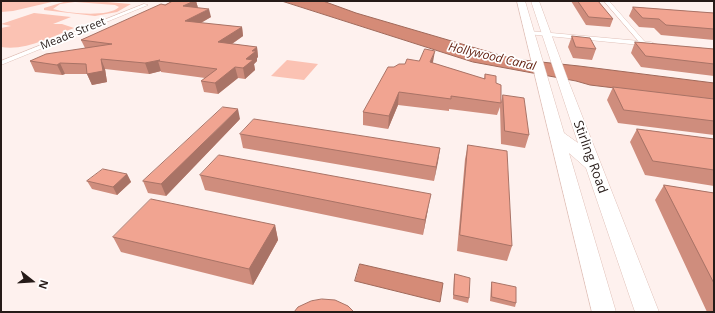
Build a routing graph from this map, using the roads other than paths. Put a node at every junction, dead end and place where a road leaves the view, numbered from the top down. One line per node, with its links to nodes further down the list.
1 (521, 1): 5 (main road, Stirling Road)
2 (535, 1): 6 (main road, Stirling Road)
3 (606, 1): 7 (street)
4 (146, 5): 8 (street, Meade Street)
5 (530, 35): 6 (street); 9 (main road, Stirling Road)
6 (547, 36): 7 (street); 7 (street); 10 (main road, Stirling Road)
7 (643, 43)
8 (1, 63)
9 (548, 103): 10 (main road); 11 (main road, Stirling Road)
10 (579, 126): 12 (main road, Stirling Road)
11 (557, 135): 12 (main road); 13 (main road, Stirling Road)
12 (594, 166): 14 (main road, Stirling Road)
13 (604, 312)
14 (647, 312)

